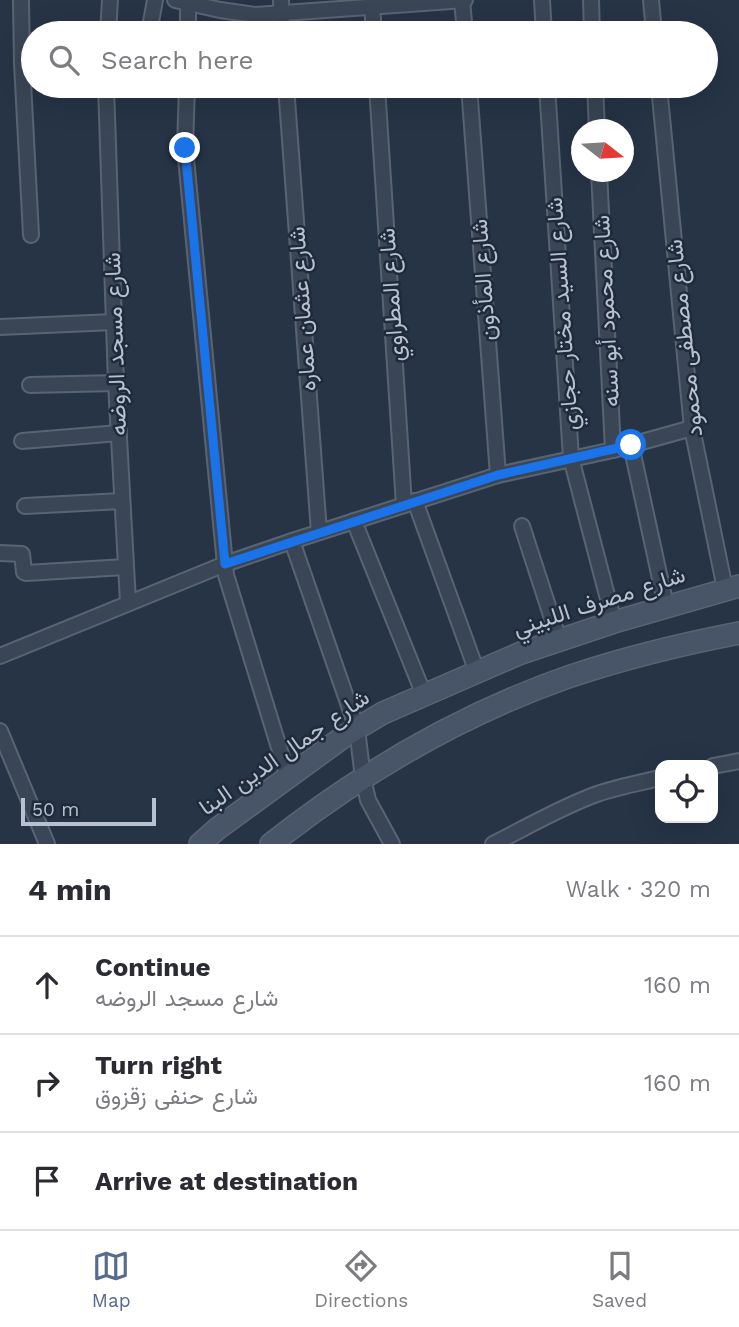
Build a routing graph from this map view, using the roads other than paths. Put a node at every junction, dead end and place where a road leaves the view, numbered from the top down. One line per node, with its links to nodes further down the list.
1 (21, 0): 12 (street)
2 (110, 0): 13 (street)
3 (155, 0): 14 (street)
4 (464, 0): 9 (street); 17 (street)
5 (542, 0): 18 (street)
6 (591, 0): 19 (street)
7 (651, 0): 20 (street)
8 (181, 2): 11 (street); 15 (street)
9 (393, 3): 10 (street)
10 (372, 6): 11 (street); 16 (street)
11 (281, 7)
12 (21, 21)
13 (109, 21)
14 (151, 21)
15 (185, 21)
16 (373, 21)
17 (465, 21)
18 (543, 21)
19 (592, 21)
20 (653, 21)
21 (24, 98): 32 (street)
22 (106, 98): 33 (street, شارع مسجد الروضه)
23 (187, 98): 52 (street)
24 (287, 98): 49 (street, شارع عثمان عماره)
25 (378, 98): 45 (street, شارع المطراوي)
26 (470, 98): 43 (street, شارع المأذون)
27 (548, 98): 42 (street, شارع السيد مختار حجازي)
28 (596, 98): 30 (street)
29 (660, 98): 37 (street, شارع مصطفى محمود)
30 (596, 119)
31 (600, 182): 41 (street, شارع محمود أبو سنه)
32 (31, 235)
33 (114, 322): 34 (street); 35 (street, شارع مسجد الروضه)
34 (0, 327)
35 (116, 383): 36 (street); 38 (street, شارع مسجد الروضه)
36 (30, 385)
37 (692, 428): 40 (street); 54 (street, شارع مصطفى محمود)
38 (119, 433): 39 (street); 44 (street, شارع مسجد الروضه)
39 (22, 441)
40 (631, 445): 41 (street); 56 (street)
41 (613, 450): 42 (street)
42 (571, 458): 43 (street); 57 (street, شارع السيد مختار حجازي)
43 (498, 475): 45 (street)
44 (122, 500): 46 (street); 53 (street, شارع مسجد الروضه)
45 (409, 503): 47 (street); 61 (street, شارع المطراوي)
46 (25, 506)
47 (354, 521): 49 (street); 62 (street)
48 (522, 526): 59 (street)
49 (319, 532): 50 (street)
50 (292, 541): 52 (street); 63 (street)
51 (0, 552): 53 (street)
52 (225, 564): 55 (street); 67 (street)
53 (125, 567): 55 (street, شارع مسجد الروضه)
54 (732, 587): 56 (main road, شارع مصرف اللبيني)
55 (128, 603): 60 (street)
56 (666, 606): 57 (main road, شارع مصرف اللبيني)
57 (614, 622): 59 (main road, شارع مصرف اللبيني)
58 (739, 633): 68 (main road)
59 (559, 640): 61 (main road, شارع مصرف اللبيني)
60 (0, 656)
61 (477, 672): 62 (main road, شارع جمال الدين البنا)
62 (424, 695): 63 (main road, شارع جمال الدين البنا)
63 (357, 729): 67 (main road, شارع جمال الدين البنا); 68 (street)
64 (0, 730): 70 (street)
65 (739, 761): 66 (street)
66 (718, 765)
67 (288, 778): 71 (main road, شارع جمال الدين البنا)
68 (363, 778): 72 (main road); 73 (street)
69 (655, 779): 74 (street)
70 (47, 844)
71 (200, 844)
72 (271, 844)
73 (392, 844)
74 (493, 844)

